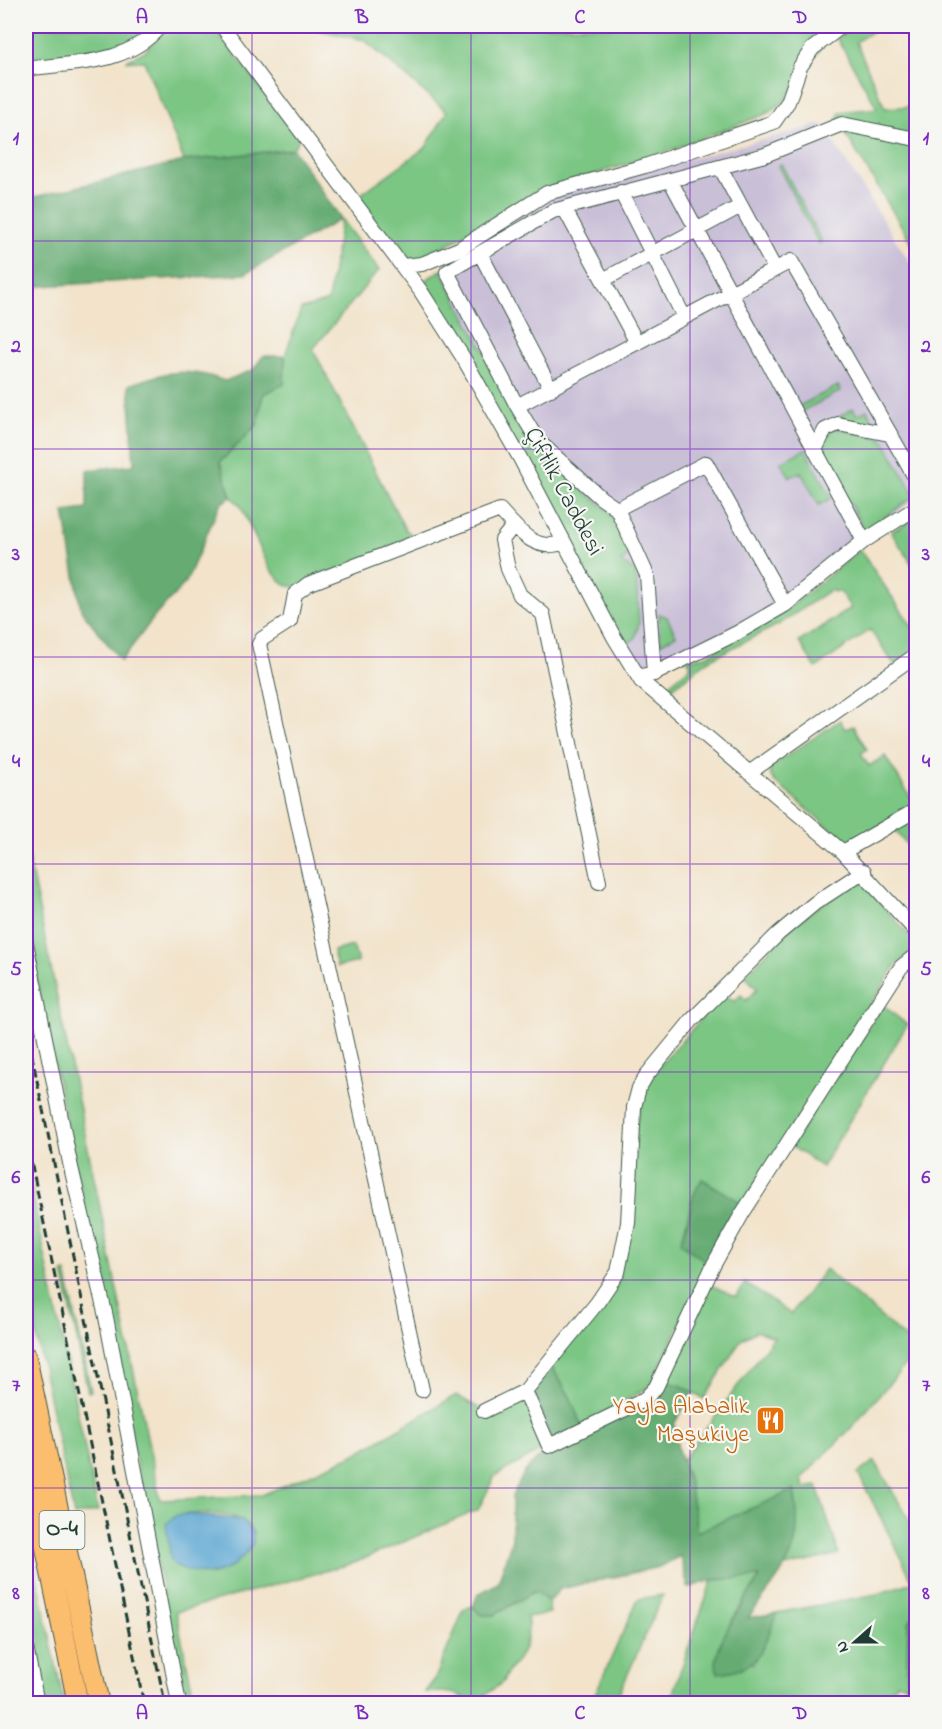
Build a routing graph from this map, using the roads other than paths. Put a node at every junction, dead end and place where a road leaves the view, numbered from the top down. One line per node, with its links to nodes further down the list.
1 (160, 26): 4 (street)
2 (222, 26): 14 (street, Çiftlik Caddesi)
3 (842, 26): 14 (street)
4 (26, 69)
5 (916, 139): 6 (street)
6 (720, 167): 7 (street); 9 (street)
7 (669, 180): 8 (street); 11 (street)
8 (621, 192): 10 (street); 13 (street)
9 (741, 206): 11 (street); 15 (street)
10 (564, 208): 12 (street); 16 (street)
11 (697, 230): 13 (street); 17 (street)
12 (480, 253): 20 (street); 21 (street)
13 (652, 254): 16 (street); 18 (street)
14 (402, 266): 28 (street, Çiftlik Caddesi)
15 (775, 269): 17 (street); 22 (street)
16 (603, 280): 19 (street)
17 (731, 292): 18 (street); 23 (street)
18 (684, 318): 19 (street)
19 (637, 343): 20 (street)
20 (551, 388): 21 (street)
21 (517, 406): 26 (street)
22 (889, 434): 23 (street); 24 (street)
23 (816, 448): 29 (street)
24 (916, 479)
25 (916, 508): 29 (street)
26 (617, 509): 30 (street); 32 (street)
27 (514, 525): 28 (street); 38 (street); 43 (street)
28 (564, 542): 33 (street, Çiftlik Caddesi)
29 (864, 542): 30 (street)
30 (784, 605): 32 (street)
31 (916, 655): 34 (street)
32 (654, 674): 33 (street)
33 (638, 676): 34 (street, Çiftlik Caddesi)
34 (749, 772): 36 (street, Çiftlik Caddesi)
35 (916, 810): 36 (street)
36 (843, 852): 37 (street, Çiftlik Caddesi)
37 (864, 871): 39 (street, Çiftlik Caddesi); 44 (street)
38 (599, 882)
39 (914, 923)
40 (26, 943): 51 (street)
41 (916, 954): 44 (street)
42 (26, 1357): 50 (highway, O-4)
43 (422, 1390)
44 (525, 1391): 45 (street)
45 (484, 1411)
46 (26, 1451): 49 (highway, O-4)
47 (26, 1647): 48 (street)
48 (37, 1704)
49 (78, 1704)
50 (99, 1704)
51 (179, 1704)

